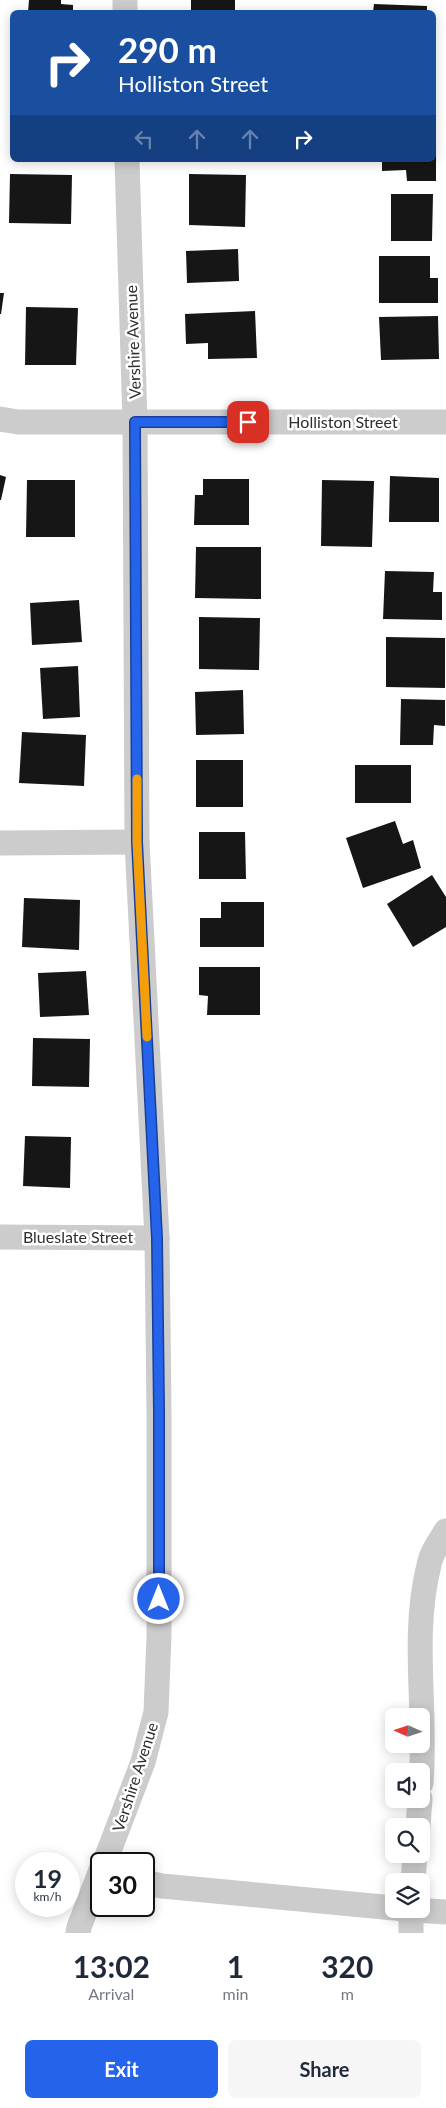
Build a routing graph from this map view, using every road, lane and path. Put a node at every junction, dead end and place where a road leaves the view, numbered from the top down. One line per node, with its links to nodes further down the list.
1 (127, 162): 3 (street, Vershire Avenue)
2 (0, 418): 3 (street, Holliston Street)
3 (135, 422): 4 (street, Holliston Street); 5 (street, Vershire Avenue)
4 (446, 422)
5 (137, 842): 6 (street); 8 (street, Vershire Avenue)
6 (0, 843)
7 (0, 1237): 8 (street, Blueslate Street)
8 (157, 1238): 11 (street, Vershire Avenue)
9 (446, 1531): 10 (street)
10 (423, 1763)
11 (109, 1852)
12 (155, 1884): 14 (street)
13 (90, 1899): 17 (street)
14 (385, 1912)
15 (446, 1912): 16 (street)
16 (430, 1913)
17 (78, 1933)

